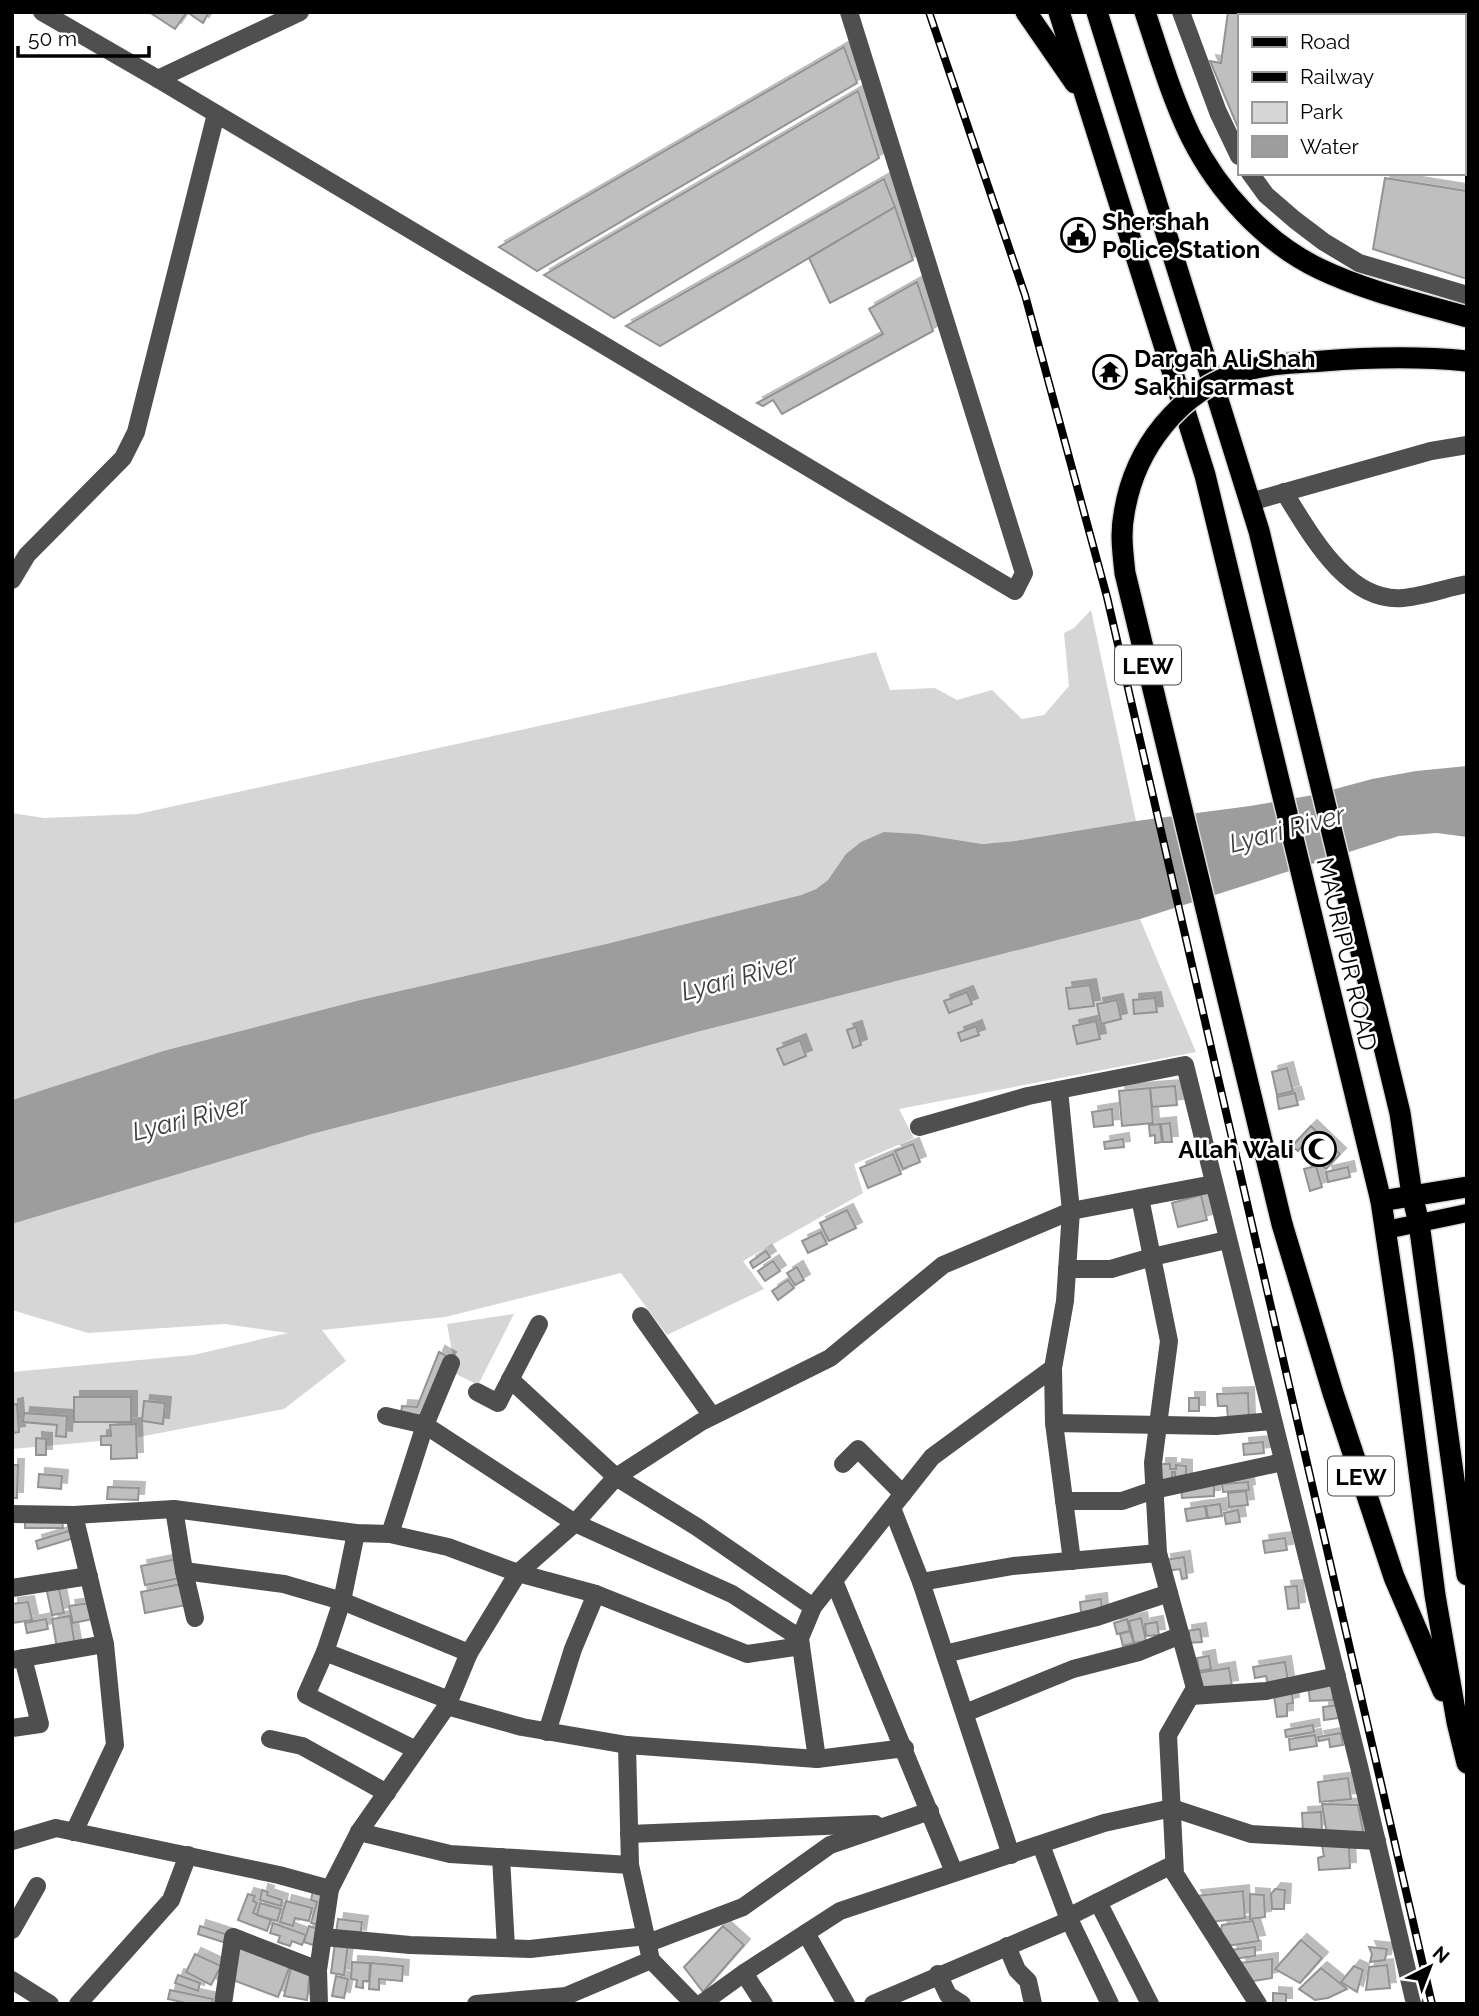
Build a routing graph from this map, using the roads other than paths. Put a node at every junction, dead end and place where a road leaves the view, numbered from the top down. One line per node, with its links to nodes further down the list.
1 (42, 12): 9 (street)
2 (300, 12): 9 (street)
3 (849, 12): 11 (street)
4 (1026, 12): 10 (highway)
5 (1059, 12): 10 (highway, MAURIPUR ROAD)
6 (1097, 12): 19 (highway, MAURIPUR ROAD)
7 (1145, 12): 15 (highway)
8 (1181, 12): 12 (street)
9 (158, 79): 11 (street)
10 (1088, 102): 28 (highway, MAURIPUR ROAD)
11 (216, 114): 20 (street)
12 (1238, 154)
13 (1251, 175): 14 (street)
14 (1467, 295)
15 (1467, 317)
16 (1467, 361): 85 (highway, LEW, bridge)
17 (1467, 445): 18 (street)
18 (1284, 492): 19 (street); 21 (street)
19 (1250, 502): 26 (highway, MAURIPUR ROAD)
20 (12, 580)
21 (1467, 584)
22 (1059, 1090): 23 (street); 24 (street); 29 (street)
23 (919, 1127)
24 (1213, 1184): 27 (street); 33 (street)
25 (1467, 1187): 26 (highway)
26 (1412, 1195): 28 (highway); 31 (highway, MAURIPUR ROAD)
27 (1140, 1198): 29 (street); 34 (street)
28 (1381, 1200): 32 (highway, MAURIPUR ROAD)
29 (1072, 1211): 35 (street); 43 (street)
30 (1467, 1213): 31 (main road)
31 (1419, 1223): 32 (main road); 64 (highway, MAURIPUR ROAD)
32 (1386, 1230): 85 (highway, MAURIPUR ROAD)
33 (1227, 1240): 34 (street); 44 (street)
34 (1152, 1256): 35 (street); 46 (street)
35 (1067, 1269): 39 (street)
36 (641, 1316): 43 (street)
37 (539, 1324): 40 (street)
38 (451, 1363): 47 (street)
39 (1053, 1368): 45 (street); 52 (street)
40 (510, 1379): 41 (street); 50 (street)
41 (477, 1391)
42 (386, 1416): 47 (street)
43 (712, 1416): 50 (street)
44 (1273, 1421): 46 (street); 48 (street)
45 (1054, 1423): 46 (street); 53 (street)
46 (1158, 1424): 51 (street)
47 (425, 1425): 57 (street); 59 (street)
48 (1283, 1462): 51 (street); 81 (street)
49 (843, 1464): 52 (street)
50 (616, 1477): 57 (street); 72 (street)
51 (1154, 1490): 53 (street); 60 (street)
52 (898, 1501): 66 (street); 67 (street)
53 (1064, 1501): 61 (street)
54 (174, 1509): 56 (street); 58 (street); 62 (street)
55 (12, 1514): 56 (street)
56 (74, 1515): 65 (street)
57 (575, 1523): 63 (street); 75 (street)
58 (356, 1533): 59 (street); 71 (street)
59 (390, 1534): 63 (street)
60 (1158, 1553): 61 (street); 69 (street)
61 (1072, 1561): 67 (street)
62 (184, 1571): 71 (street); 73 (street)
63 (518, 1573): 70 (street); 78 (street)
64 (1467, 1575)
65 (89, 1576): 68 (street); 76 (street)
66 (834, 1581): 72 (street); 90 (street)
67 (921, 1582): 79 (street)
68 (12, 1588)
69 (1169, 1593): 74 (street); 79 (street)
70 (596, 1594): 75 (street); 87 (street)
71 (342, 1601): 77 (street); 78 (street)
72 (813, 1607): 75 (street)
73 (195, 1618)
74 (1181, 1635): 82 (street); 84 (street)
75 (800, 1642): 92 (street)
76 (105, 1644): 80 (street); 98 (street)
77 (325, 1652): 83 (street); 91 (street)
78 (469, 1653): 83 (street)
79 (945, 1654): 84 (street)
80 (18, 1659): 86 (street)
81 (1337, 1676): 82 (street); 102 (street)
82 (1191, 1696): 95 (street)
83 (448, 1703): 87 (street); 91 (street)
84 (965, 1713): 105 (street)
85 (1457, 1722): 93 (highway, MAURIPUR ROAD)
86 (12, 1728)
87 (547, 1732): 89 (street)
88 (270, 1739): 94 (street)
89 (627, 1745): 92 (street); 100 (street)
90 (905, 1748): 92 (street); 96 (street)
91 (416, 1750): 94 (street)
92 (817, 1759)
93 (1467, 1763)
94 (387, 1793): 99 (street)
95 (1171, 1808): 102 (street); 103 (street); 107 (street)
96 (930, 1811): 97 (street); 109 (street)
97 (896, 1823): 100 (street); 117 (street)
98 (74, 1832): 101 (street); 104 (street)
99 (359, 1832): 106 (street); 111 (street)
100 (629, 1834): 108 (street)
101 (12, 1841)
102 (1377, 1841): 139 (street)
103 (1041, 1844): 105 (street); 113 (street)
104 (188, 1855): 111 (street); 126 (street)
105 (1012, 1855): 109 (street)
106 (501, 1857): 108 (street); 119 (street)
107 (1174, 1864): 112 (street); 138 (street)
108 (630, 1866): 117 (street)
109 (954, 1872): 115 (street)
110 (37, 1886): 114 (street)
111 (330, 1889): 116 (street)
112 (1098, 1902): 113 (street); 137 (street)
113 (1069, 1918): 118 (street); 136 (street)
114 (12, 1930)
115 (806, 1933): 121 (street); 133 (street)
116 (323, 1937): 119 (street); 120 (street)
117 (648, 1946): 119 (street); 129 (street); 130 (street)
118 (1007, 1947): 122 (street); 135 (street)
119 (506, 1948)
120 (318, 1970): 127 (street); 128 (street)
121 (744, 1973): 131 (street); 132 (street)
122 (938, 1974): 124 (street); 134 (street)
123 (12, 1980): 125 (street)
124 (885, 2001)
125 (50, 2004)
126 (79, 2004)
127 (223, 2004)
128 (319, 2004)
129 (476, 2004)
130 (694, 2004)
131 (701, 2004)
132 (764, 2004)
133 (846, 2004)
134 (961, 2004)
135 (1032, 2004)
136 (1110, 2004)
137 (1150, 2004)
138 (1258, 2004)
139 (1415, 2004)

